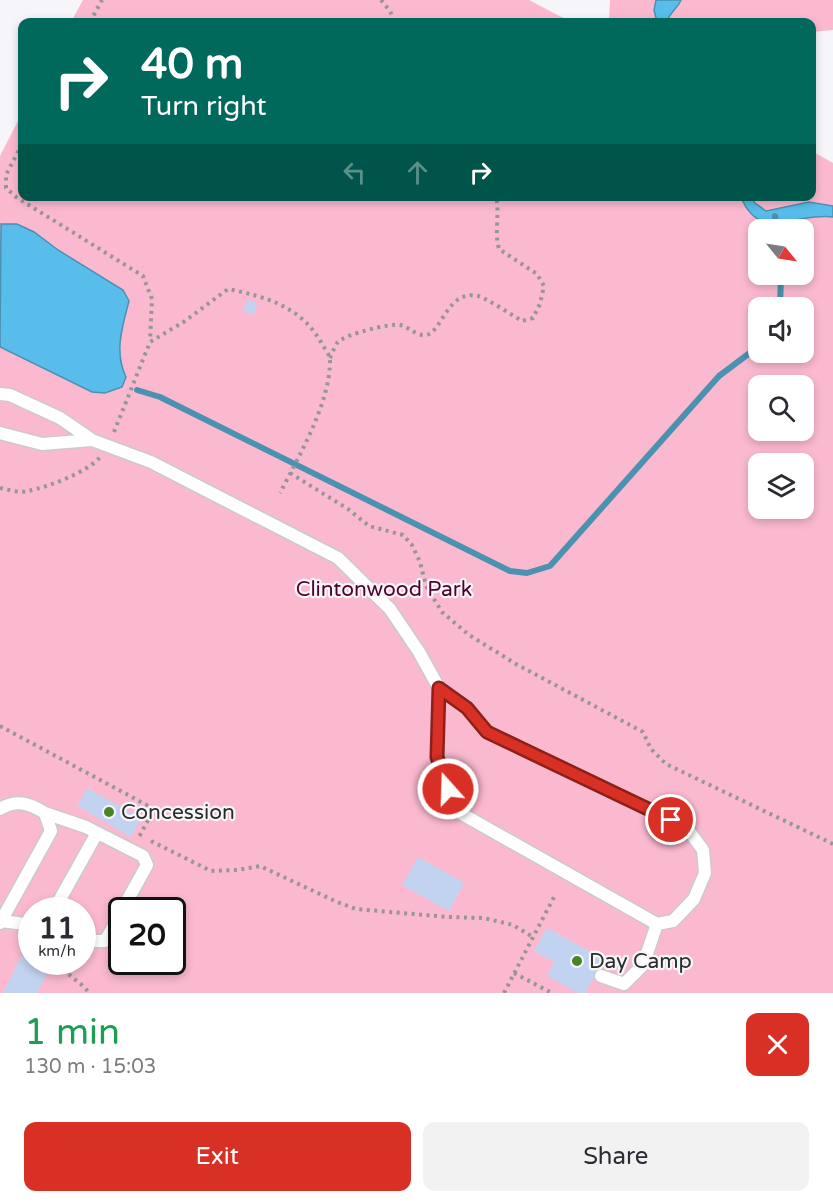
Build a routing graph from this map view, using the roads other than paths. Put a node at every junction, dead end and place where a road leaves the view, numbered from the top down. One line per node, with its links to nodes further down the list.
1 (0, 394): 3 (lane)
2 (0, 433): 3 (lane)
3 (92, 440): 4 (lane)
4 (439, 688): 13 (lane); 13 (lane)
5 (0, 809): 6 (lane)
6 (45, 813): 7 (lane); 10 (lane)
7 (97, 832): 8 (lane); 9 (lane)
8 (61, 897)
9 (130, 897)
10 (4, 907): 11 (lane)
11 (1, 922): 12 (lane)
12 (18, 923)
13 (657, 924): 16 (lane)
14 (108, 936): 15 (lane)
15 (96, 941)
16 (601, 976)

